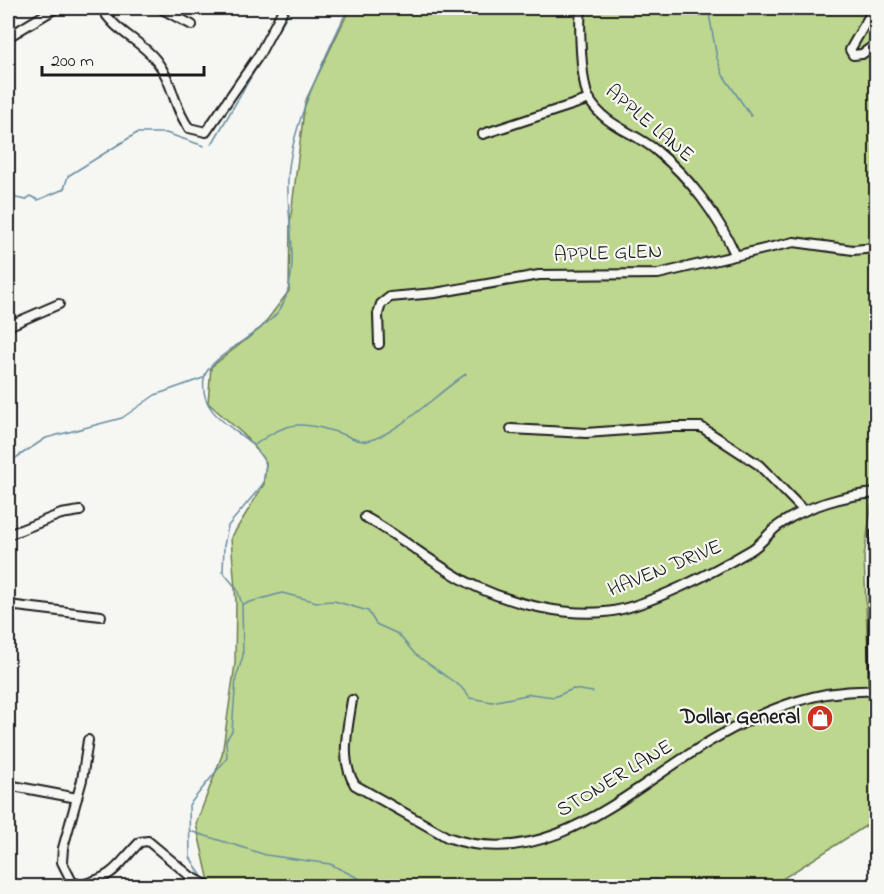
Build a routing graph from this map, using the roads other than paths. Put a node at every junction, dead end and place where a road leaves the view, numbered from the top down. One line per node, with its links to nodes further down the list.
1 (56, 8): 8 (street)
2 (102, 8): 4 (street)
3 (160, 8): 7 (street)
4 (284, 8)
5 (581, 8): 10 (street, APPLE LANE)
6 (874, 8): 9 (street)
7 (192, 24)
8 (8, 36)
9 (876, 44)
10 (590, 99): 11 (street); 13 (street, APPLE LANE)
11 (483, 134)
12 (876, 248): 13 (street, APPLE GLEN)
13 (735, 254): 16 (street, APPLE GLEN)
14 (59, 304): 15 (street)
15 (8, 326)
16 (379, 344)
17 (511, 429): 20 (street)
18 (876, 493): 20 (street, HAVEN DRIVE)
19 (80, 511): 23 (street)
20 (804, 511): 21 (street, HAVEN DRIVE)
21 (365, 517)
22 (876, 533): 26 (main road)
23 (8, 535)
24 (8, 605): 25 (street)
25 (101, 616)
26 (874, 692): 27 (street, STONER LANE); 28 (main road)
27 (352, 700)
28 (876, 731)
29 (88, 740): 31 (street)
30 (8, 786): 31 (street)
31 (77, 798): 32 (street)
32 (208, 886)

